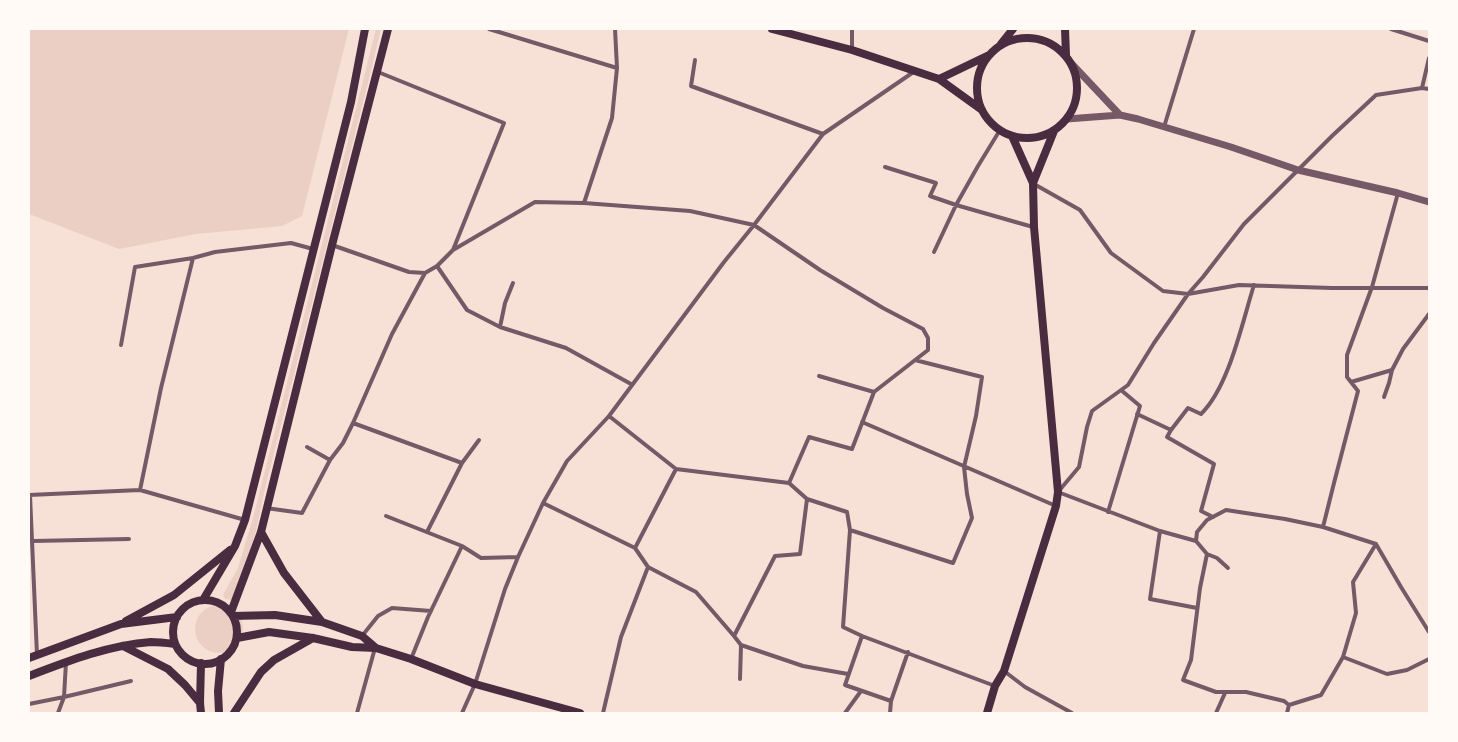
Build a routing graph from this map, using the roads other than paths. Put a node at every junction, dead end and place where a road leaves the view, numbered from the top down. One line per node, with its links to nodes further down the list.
1 (365, 29): 43 (main road)
2 (388, 29): 21 (main road)
3 (489, 29): 19 (street)
4 (615, 29): 19 (street)
5 (772, 29): 13 (main road)
6 (852, 29): 13 (street)
7 (1013, 29): 12 (main road)
8 (1066, 29): 15 (main road)
9 (1194, 29): 28 (street)
10 (1391, 29): 11 (street)
11 (1429, 41)
12 (1001, 45): 14 (main road); 15 (main road)
13 (852, 50): 20 (main road)
14 (990, 55): 22 (main road); 25 (main road)
15 (1066, 55): 18 (main road)
16 (1429, 58): 23 (street)
17 (695, 60): 31 (street)
18 (1071, 63): 26 (street); 27 (main road)
19 (617, 68): 38 (street)
20 (916, 71): 22 (main road); 31 (street)
21 (378, 72): 42 (main road); 44 (street)
22 (939, 79): 25 (main road)
23 (1422, 88): 24 (street); 34 (street)
24 (1429, 89)
25 (982, 110): 29 (main road)
26 (1120, 115): 27 (street); 28 (street)
27 (1067, 119): 30 (main road)
28 (1164, 127): 34 (street)
29 (1000, 130): 32 (main road); 39 (street)
30 (1054, 131): 32 (main road); 35 (main road)
31 (823, 134): 40 (street)
32 (1012, 136): 35 (main road)
33 (885, 167): 39 (street)
34 (1298, 170): 36 (street); 53 (street)
35 (1033, 183): 41 (main road); 53 (street)
36 (1398, 193): 37 (street); 51 (street)
37 (1429, 202)
38 (584, 203): 40 (street); 44 (street)
39 (956, 205): 41 (street); 45 (street)
40 (754, 225): 57 (street); 61 (street)
41 (1034, 227): 78 (main road)
42 (332, 245): 48 (street); 83 (main road)
43 (313, 249): 46 (street); 87 (main road)
44 (452, 250): 47 (street)
45 (934, 252)
46 (193, 258): 56 (street); 77 (street)
47 (437, 266): 48 (street); 55 (street)
48 (425, 273): 68 (street)
49 (513, 283): 55 (street)
50 (1254, 285): 51 (street); 53 (street); 69 (street)
51 (1372, 287): 52 (street); 60 (street)
52 (1429, 288)
53 (1188, 294): 62 (street)
54 (1429, 314): 58 (street)
55 (500, 327): 61 (street)
56 (121, 345)
57 (915, 360): 63 (street); 74 (street)
58 (1392, 370): 60 (street); 64 (street)
59 (819, 376): 63 (street)
60 (1351, 382): 88 (street)
61 (631, 384): 66 (street)
62 (1121, 390): 65 (street); 78 (street)
63 (874, 392): 67 (street)
64 (1384, 397)
65 (1137, 414): 69 (street); 84 (street)
66 (608, 416): 75 (street); 81 (street)
67 (862, 422): 74 (street); 76 (street)
68 (353, 423): 72 (street); 73 (street)
69 (1171, 430): 86 (street)
70 (479, 440): 73 (street)
71 (307, 447): 72 (street)
72 (330, 460): 83 (street)
73 (462, 462): 92 (street)
74 (964, 467): 82 (street); 89 (street)
75 (676, 470): 76 (street); 99 (street)
76 (789, 483): 80 (street)
77 (140, 490): 79 (street); 87 (street)
78 (1058, 492): 82 (main road); 84 (street)
79 (30, 495): 94 (street)
80 (807, 499): 89 (street); 114 (street)
81 (543, 503): 99 (street); 102 (street)
82 (1056, 506): 130 (main road)
83 (266, 508): 91 (main road)
84 (1108, 512): 90 (street)
85 (386, 516): 92 (street)
86 (1213, 517): 88 (street); 95 (street)
87 (245, 520): 97 (main road)
88 (1323, 526): 96 (street)
89 (850, 530): 115 (street)
90 (1160, 531): 95 (street); 106 (street)
91 (261, 532): 108 (main road); 110 (main road)
92 (427, 532): 98 (street)
93 (129, 539): 94 (street)
94 (33, 541): 101 (street)
95 (1196, 542): 100 (street)
96 (1376, 544): 112 (street); 124 (street)
97 (235, 546): 105 (main road); 111 (main road)
98 (462, 546): 102 (street); 107 (street)
99 (635, 548): 103 (street)
100 (1207, 554): 104 (street); 106 (street)
101 (30, 557): 123 (street)
102 (518, 558): 135 (street)
103 (648, 567): 114 (street); 151 (street)
104 (1228, 568)
105 (203, 600): 108 (main road); 109 (main road)
106 (1197, 608): 138 (street)
107 (431, 612): 113 (street); 126 (street)
108 (232, 614): 110 (main road); 116 (main road)
109 (177, 617): 111 (main road); 118 (main road)
110 (322, 622): 113 (main road)
111 (122, 624): 123 (main road)
112 (1429, 632)
113 (362, 636): 121 (main road)
114 (734, 636): 119 (street)
115 (862, 636): 122 (street); 131 (street)
116 (237, 638): 117 (main road); 125 (main road)
117 (313, 638): 121 (main road); 147 (main road)
118 (175, 644): 120 (main road); 129 (main road)
119 (741, 645): 131 (street); 133 (street)
120 (122, 646): 128 (main road); 141 (main road)
121 (376, 648): 126 (main road); 148 (street)
122 (908, 652): 136 (street); 140 (street)
123 (33, 657)
124 (1343, 657): 127 (street); 143 (street)
125 (221, 659): 129 (main road); 146 (main road)
126 (411, 659): 135 (main road)
127 (1429, 659)
128 (66, 661): 132 (main road); 139 (street)
129 (201, 663): 141 (main road)
130 (1004, 671): 136 (main road); 155 (street)
131 (848, 674): 137 (street)
132 (29, 676)
133 (740, 679)
134 (130, 681): 139 (street)
135 (475, 684): 149 (street); 150 (main road)
136 (995, 686): 154 (main road)
137 (861, 691): 140 (street); 152 (street)
138 (1225, 693): 143 (street); 156 (street)
139 (64, 697): 142 (street); 144 (street)
140 (891, 701): 153 (street)
141 (200, 703): 145 (main road)
142 (29, 704)
143 (1289, 705): 157 (street)
144 (58, 713)
145 (201, 713)
146 (219, 713)
147 (234, 713)
148 (357, 713)
149 (462, 713)
150 (580, 713)
151 (603, 713)
152 (845, 713)
153 (890, 713)
154 (987, 713)
155 (1072, 713)
156 (1216, 713)
157 (1287, 713)

